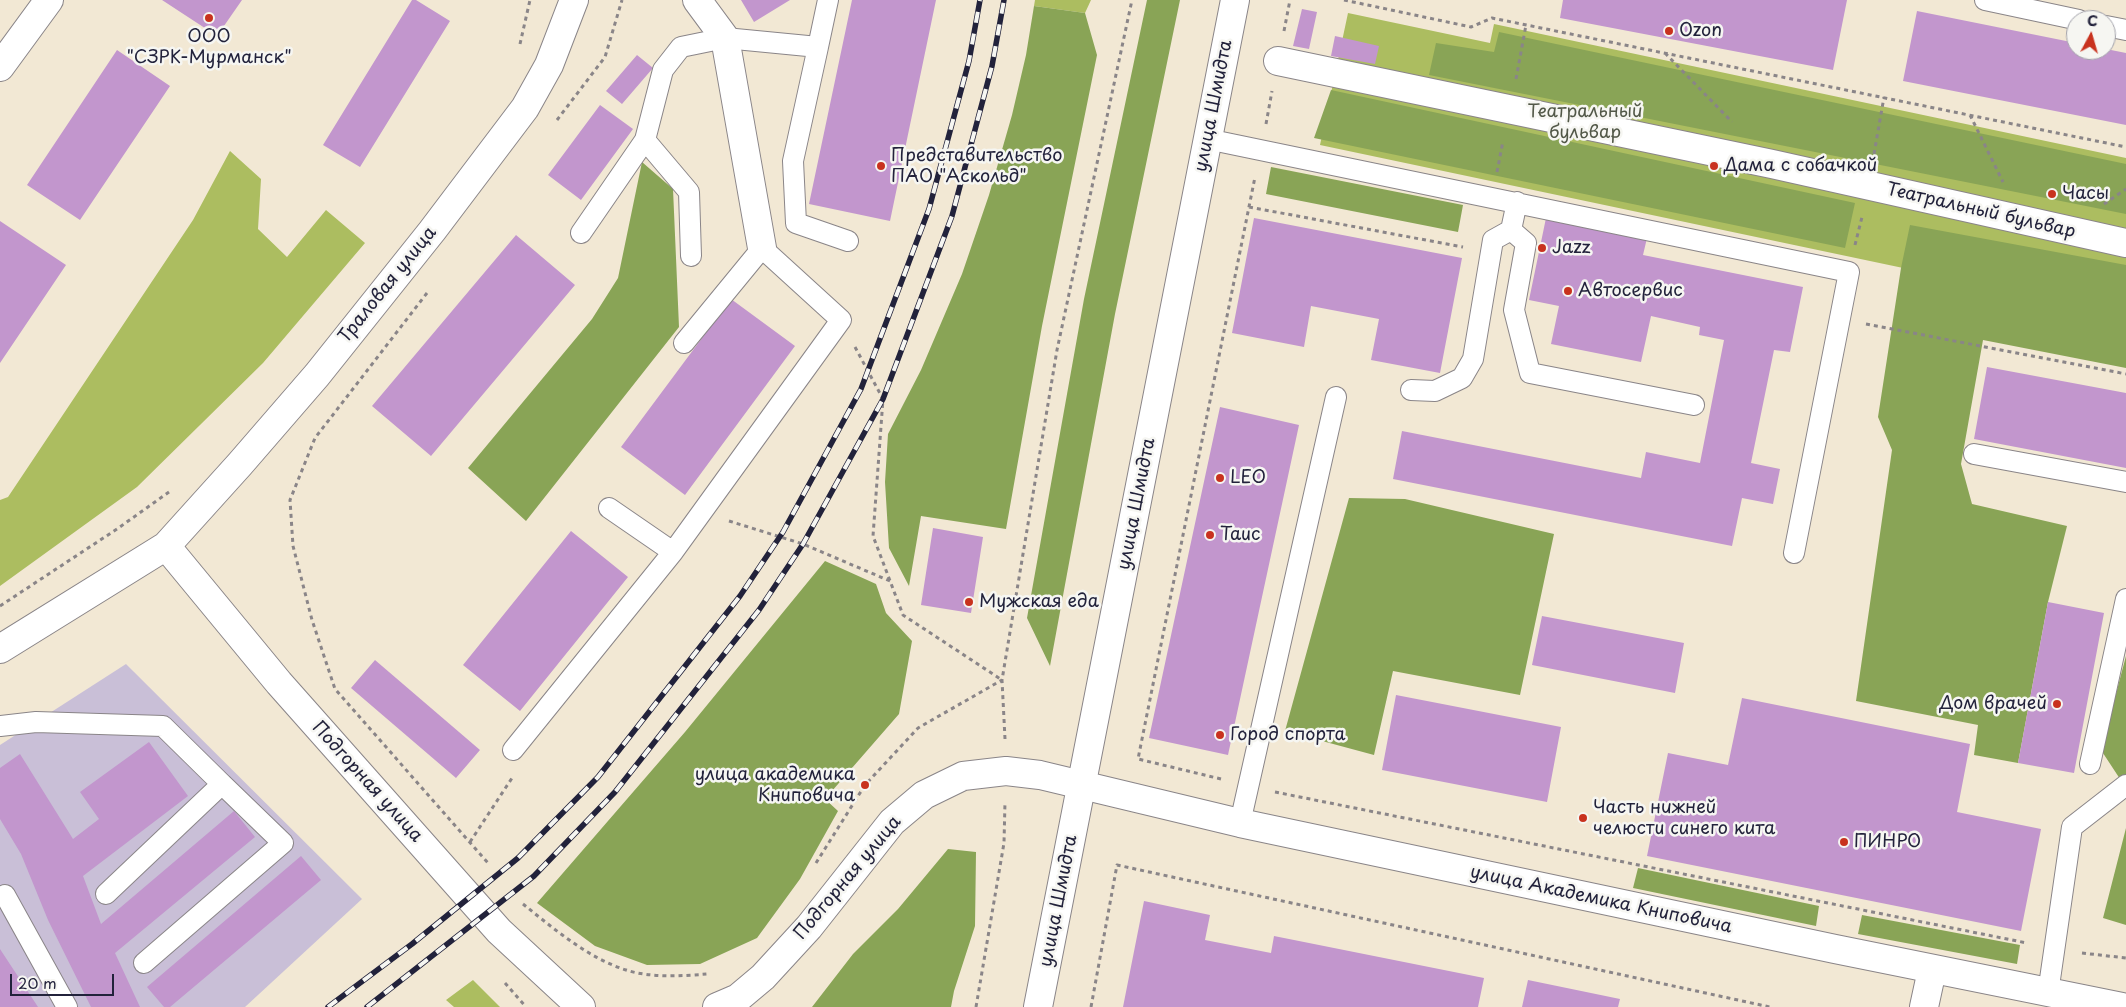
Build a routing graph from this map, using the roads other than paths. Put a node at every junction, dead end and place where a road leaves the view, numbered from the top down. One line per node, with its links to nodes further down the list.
1 (49, 0): 11 (main road)
2 (574, 0): 28 (main road, Траловая улица)
3 (697, 0): 8 (main road)
4 (828, 0): 9 (lane)
5 (1235, 0): 12 (main road, улица Шмидта)
6 (1984, 0): 7 (lane)
7 (2066, 17)
8 (725, 38): 9 (lane); 13 (lane); 19 (main road)
9 (818, 47): 17 (lane)
10 (1278, 61): 18 (main road, Театральный бульвар)
11 (0, 67)
12 (1207, 139): 14 (lane); 38 (main road, улица Шмидта)
13 (645, 140): 16 (lane); 20 (lane)
14 (1517, 202): 15 (lane); 30 (lane)
15 (1511, 230): 22 (lane); 24 (lane)
16 (581, 234)
17 (848, 241)
18 (2126, 243)
19 (762, 248): 21 (lane); 29 (lane)
20 (691, 256)
21 (684, 343)
22 (1411, 390)
23 (1336, 397): 39 (lane)
24 (1694, 405)
25 (1974, 454): 26 (lane)
26 (2126, 482)
27 (609, 508): 29 (lane)
28 (166, 546): 32 (main road, Траловая улица); 46 (main road, Подгорная улица)
29 (673, 552): 34 (lane)
30 (1794, 553)
31 (2126, 599): 35 (lane)
32 (0, 649)
33 (0, 726): 36 (lane)
34 (513, 750)
35 (2090, 764)
36 (222, 784): 41 (lane); 42 (lane)
37 (2126, 785): 44 (lane)
38 (1082, 786): 39 (main road, улица Академика Книповича); 47 (main road, Подгорная улица); 48 (main road, улица Шмидта)
39 (1240, 823): 43 (main road, улица Академика Книповича)
40 (2, 892): 45 (lane)
41 (106, 894)
42 (144, 963)
43 (1932, 970): 44 (main road, улица Академика Книповича); 49 (main road)
44 (2048, 993): 50 (main road, улица Академика Книповича)
45 (67, 1007)
46 (581, 1007)
47 (717, 1007)
48 (1038, 1007)
49 (1924, 1007)
50 (2122, 1007)

